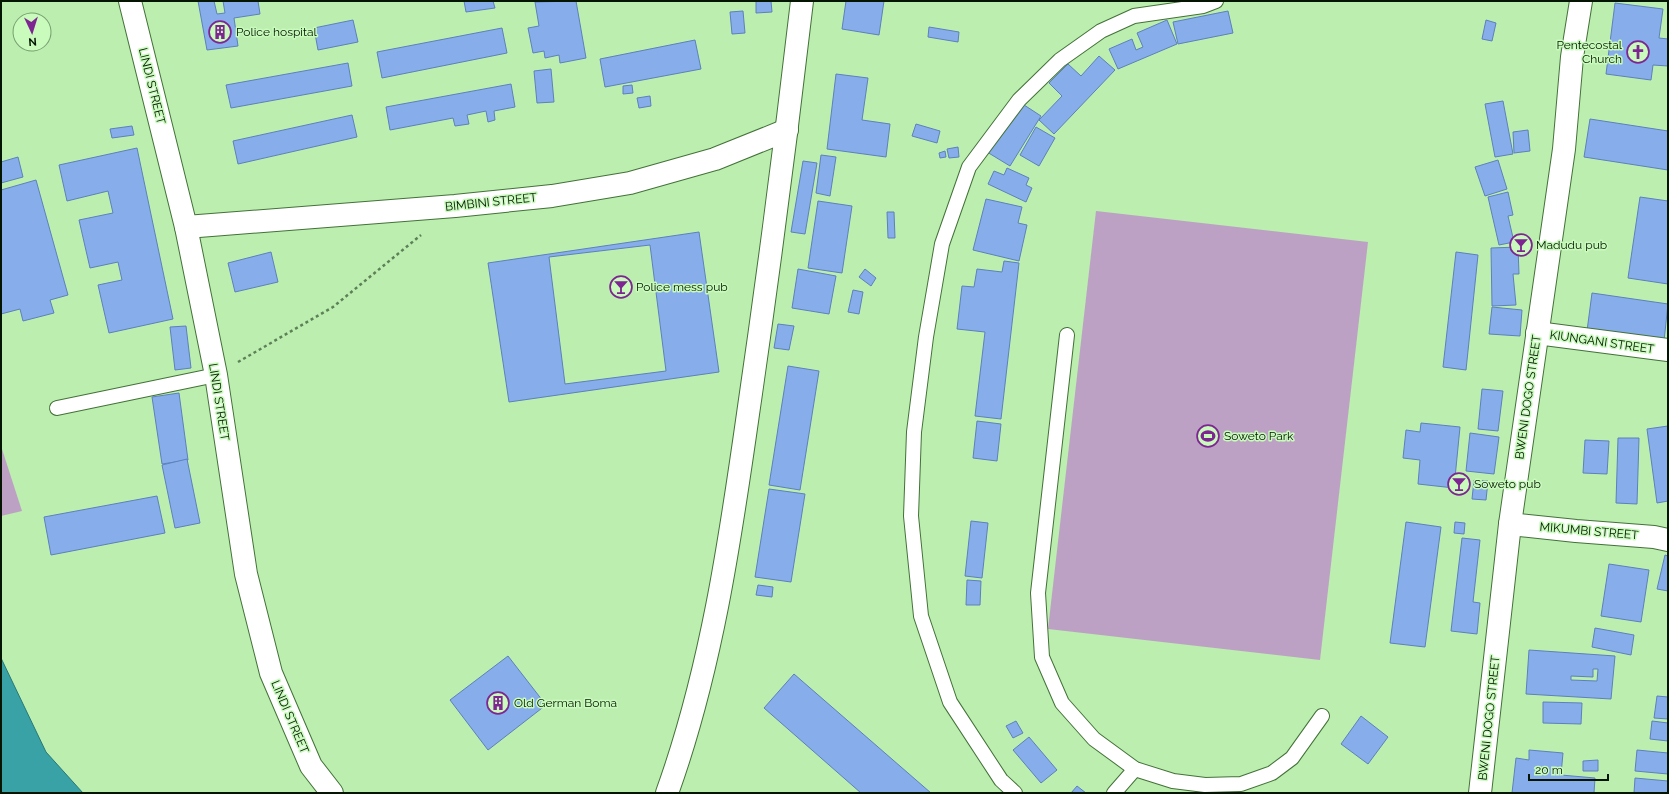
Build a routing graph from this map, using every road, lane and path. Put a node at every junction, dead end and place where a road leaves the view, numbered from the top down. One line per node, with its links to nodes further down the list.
1 (130, 1): 6 (street, LINDI STREET)
2 (802, 1): 5 (street)
3 (1216, 1): 19 (lane)
4 (1581, 1): 8 (street, BWENI DOGO STREET)
5 (787, 130): 6 (street, BIMBINI STREET); 18 (street)
6 (186, 227): 11 (street, LINDI STREET)
7 (424, 232): 11 (path)
8 (1537, 333): 10 (street, KIUNGANI STREET); 13 (street, BWENI DOGO STREET)
9 (1067, 335): 16 (lane)
10 (1668, 350)
11 (216, 375): 12 (lane); 17 (street, LINDI STREET)
12 (57, 408)
13 (1510, 524): 14 (street, MIKUMBI STREET); 21 (street, BWENI DOGO STREET)
14 (1668, 540)
15 (1322, 716): 16 (lane)
16 (1135, 769): 20 (lane)
17 (332, 793)
18 (668, 793)
19 (1015, 793)
20 (1114, 793)
21 (1480, 793)

